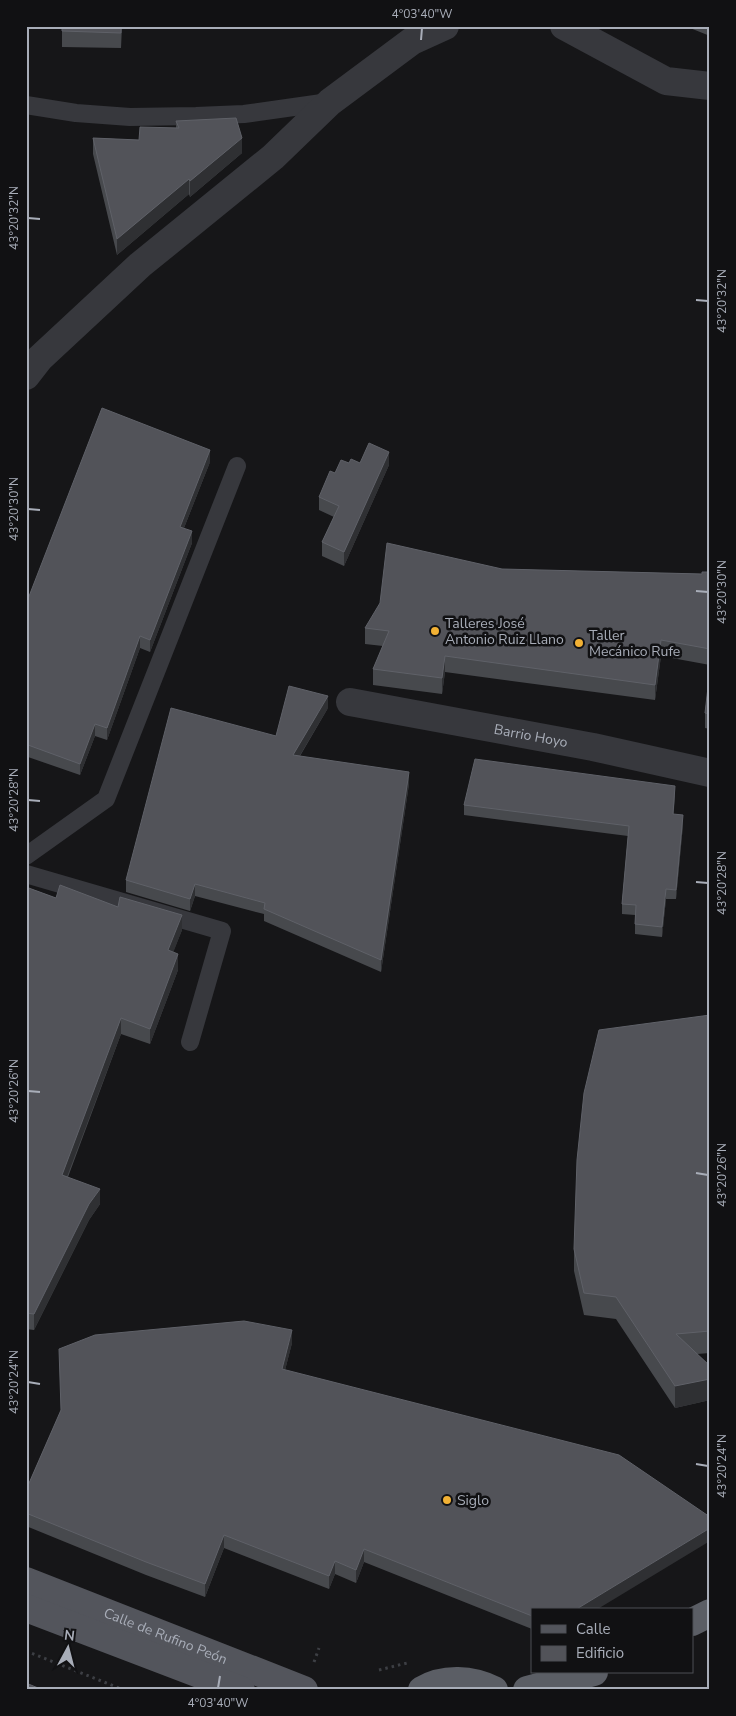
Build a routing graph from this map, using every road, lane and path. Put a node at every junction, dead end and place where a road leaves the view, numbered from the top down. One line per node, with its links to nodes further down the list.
1 (445, 26): 4 (street)
2 (564, 26): 3 (street)
3 (710, 86)
4 (330, 102): 5 (lane); 6 (street)
5 (26, 105)
6 (26, 376)
7 (237, 466): 10 (lane)
8 (350, 702): 9 (street, Barrio Hoyo)
9 (710, 773)
10 (26, 856)
11 (26, 874): 12 (lane)
12 (190, 1042)
13 (26, 1581): 22 (main road, Calle de Rufino Peón)
14 (26, 1608): 21 (main road, Calle de Rufino Peón)
15 (710, 1613): 16 (highway)
16 (694, 1621)
17 (26, 1651): 20 (path)
18 (587, 1674): 25 (highway)
19 (597, 1674): 26 (highway)
20 (124, 1690)
21 (240, 1690)
22 (304, 1690)
23 (422, 1690): 24 (highway)
24 (494, 1690)
25 (527, 1690)
26 (579, 1690)

